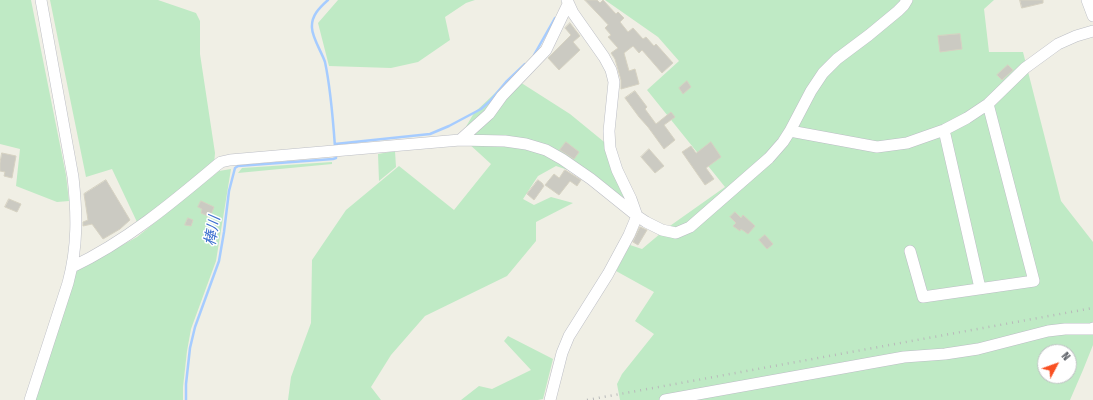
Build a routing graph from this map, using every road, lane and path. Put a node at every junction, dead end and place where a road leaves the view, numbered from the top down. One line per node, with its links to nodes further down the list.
1 (41, 0): 13 (street)
2 (907, 0): 9 (street)
3 (1087, 0): 5 (street)
4 (568, 2): 10 (street); 11 (street)
5 (1093, 16)
6 (1093, 31): 7 (street)
7 (988, 104): 8 (street); 14 (street)
8 (944, 130): 9 (street); 14 (street)
9 (790, 131): 11 (street)
10 (460, 140): 11 (street); 13 (street)
11 (637, 216): 17 (street)
12 (910, 251): 14 (street)
13 (72, 267): 16 (street)
14 (980, 288)
15 (1093, 328): 18 (street)
16 (30, 400)
17 (550, 400)
18 (665, 400)

